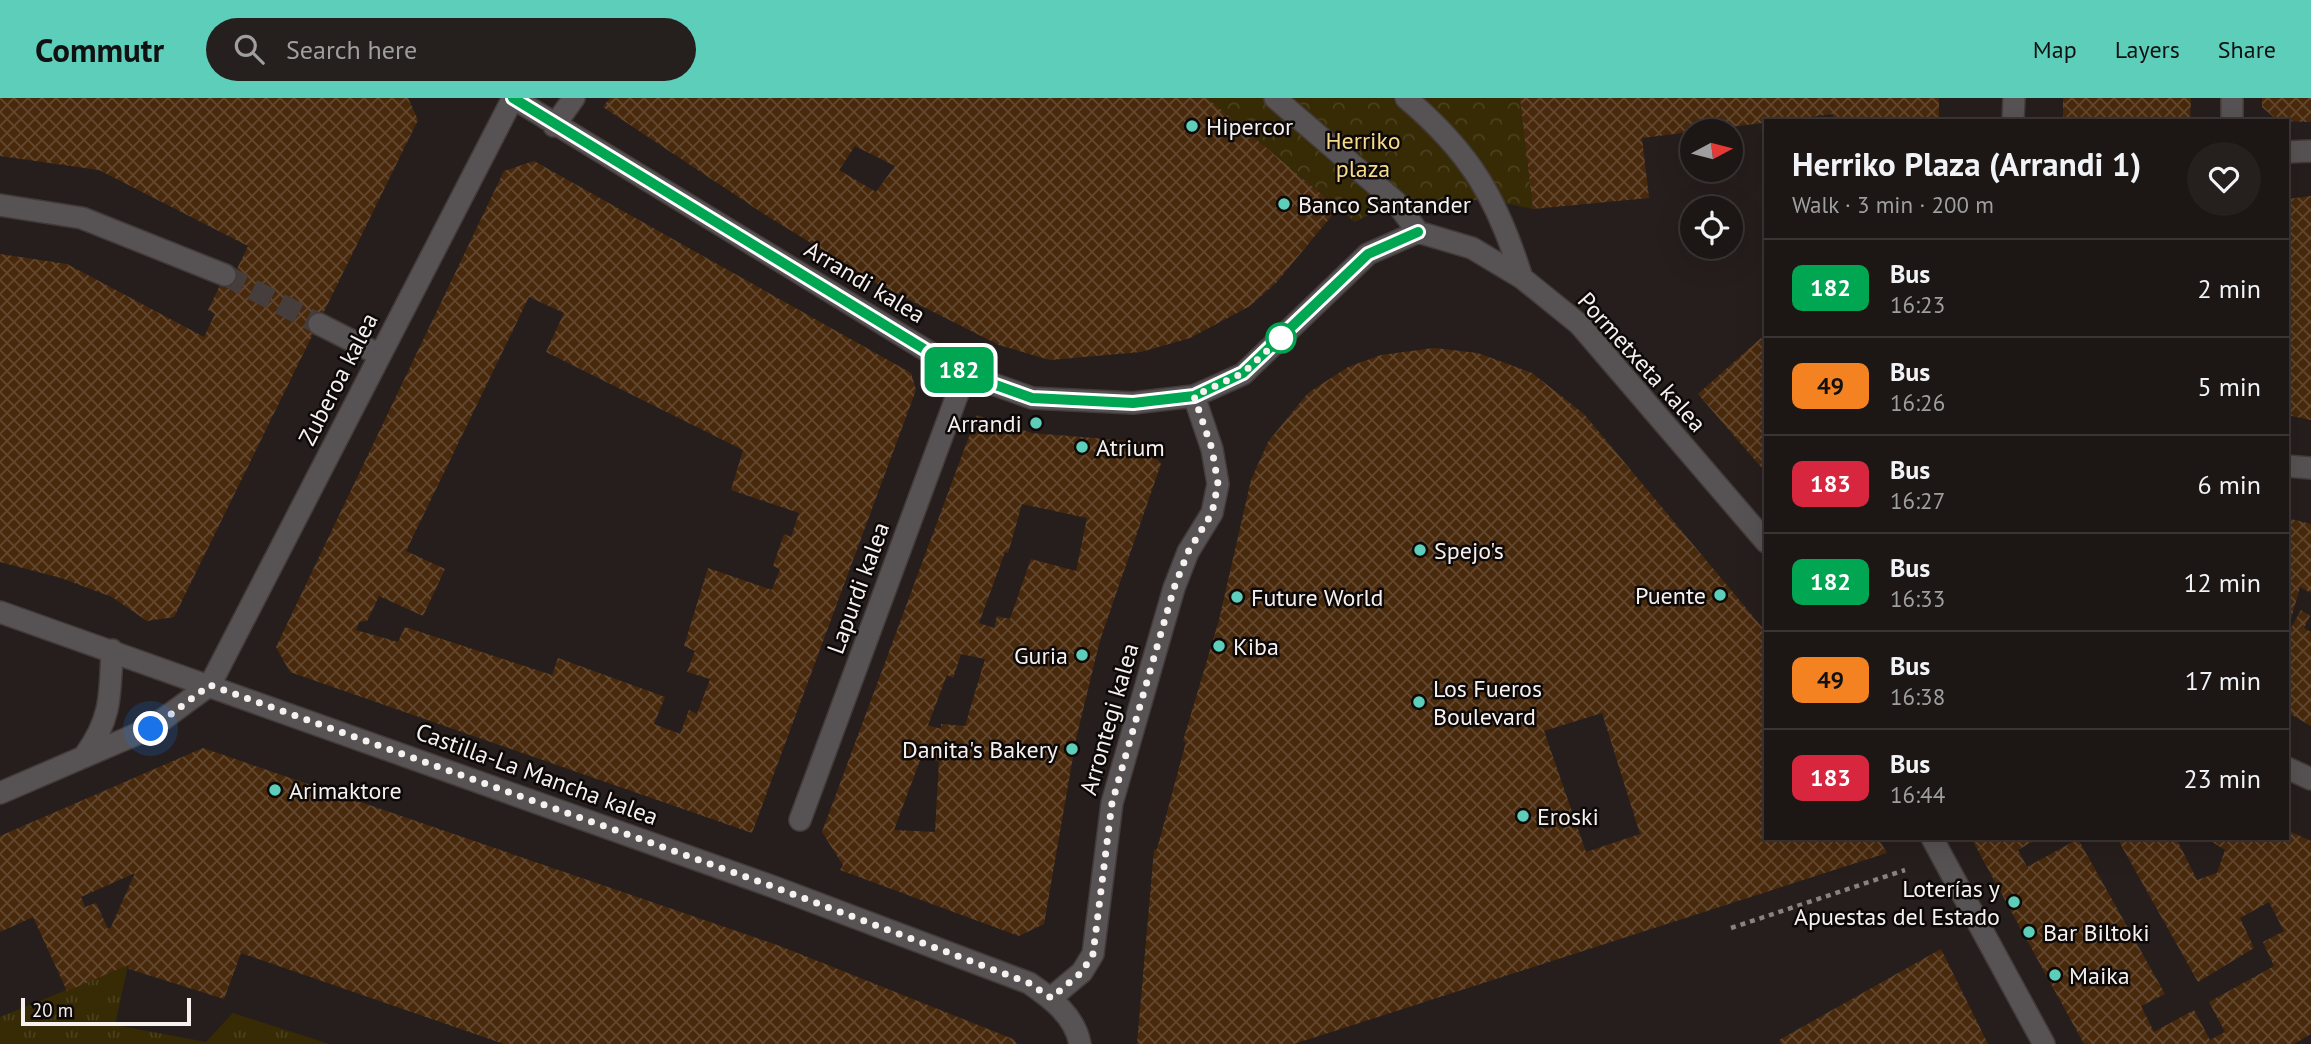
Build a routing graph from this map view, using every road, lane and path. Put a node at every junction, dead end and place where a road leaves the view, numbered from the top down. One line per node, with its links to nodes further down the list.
1 (513, 98): 9 (street, Arrandi kalea); 17 (street, Zuberoa kalea)
2 (574, 98): 9 (street)
3 (1275, 98): 13 (street)
4 (1406, 98): 15 (street)
5 (2014, 98): 7 (street)
6 (2232, 98): 8 (street)
7 (2013, 119)
8 (2232, 119)
9 (554, 125): 18 (street, Arrandi kalea)
10 (2311, 151): 11 (street)
11 (2289, 152)
12 (0, 205): 14 (street)
13 (1418, 232): 15 (street, Pormetxeta kalea); 19 (street, Arrandi kalea)
14 (225, 275)
15 (1522, 278): 22 (street, Pormetxeta kalea)
16 (319, 324): 17 (street)
17 (380, 355): 25 (street, Zuberoa kalea)
18 (965, 374): 19 (street, Arrandi kalea); 30 (street, Lapurdi kalea)
19 (1194, 396): 34 (street, Arrontegi kalea)
20 (2289, 466): 21 (street)
21 (2311, 468)
22 (1764, 540)
23 (0, 612): 24 (street, Castilla-La Mancha kalea)
24 (112, 650): 25 (street, Castilla-La Mancha kalea); 26 (street)
25 (210, 685): 26 (street); 34 (street, Castilla-La Mancha kalea)
26 (84, 757): 29 (street)
27 (2289, 769): 28 (street)
28 (2311, 779)
29 (0, 793)
30 (800, 820)
31 (1933, 840): 32 (street)
32 (1943, 857): 33 (path); 36 (street)
33 (1731, 928)
34 (1051, 998): 35 (street)
35 (1080, 1044)
36 (2043, 1044)

